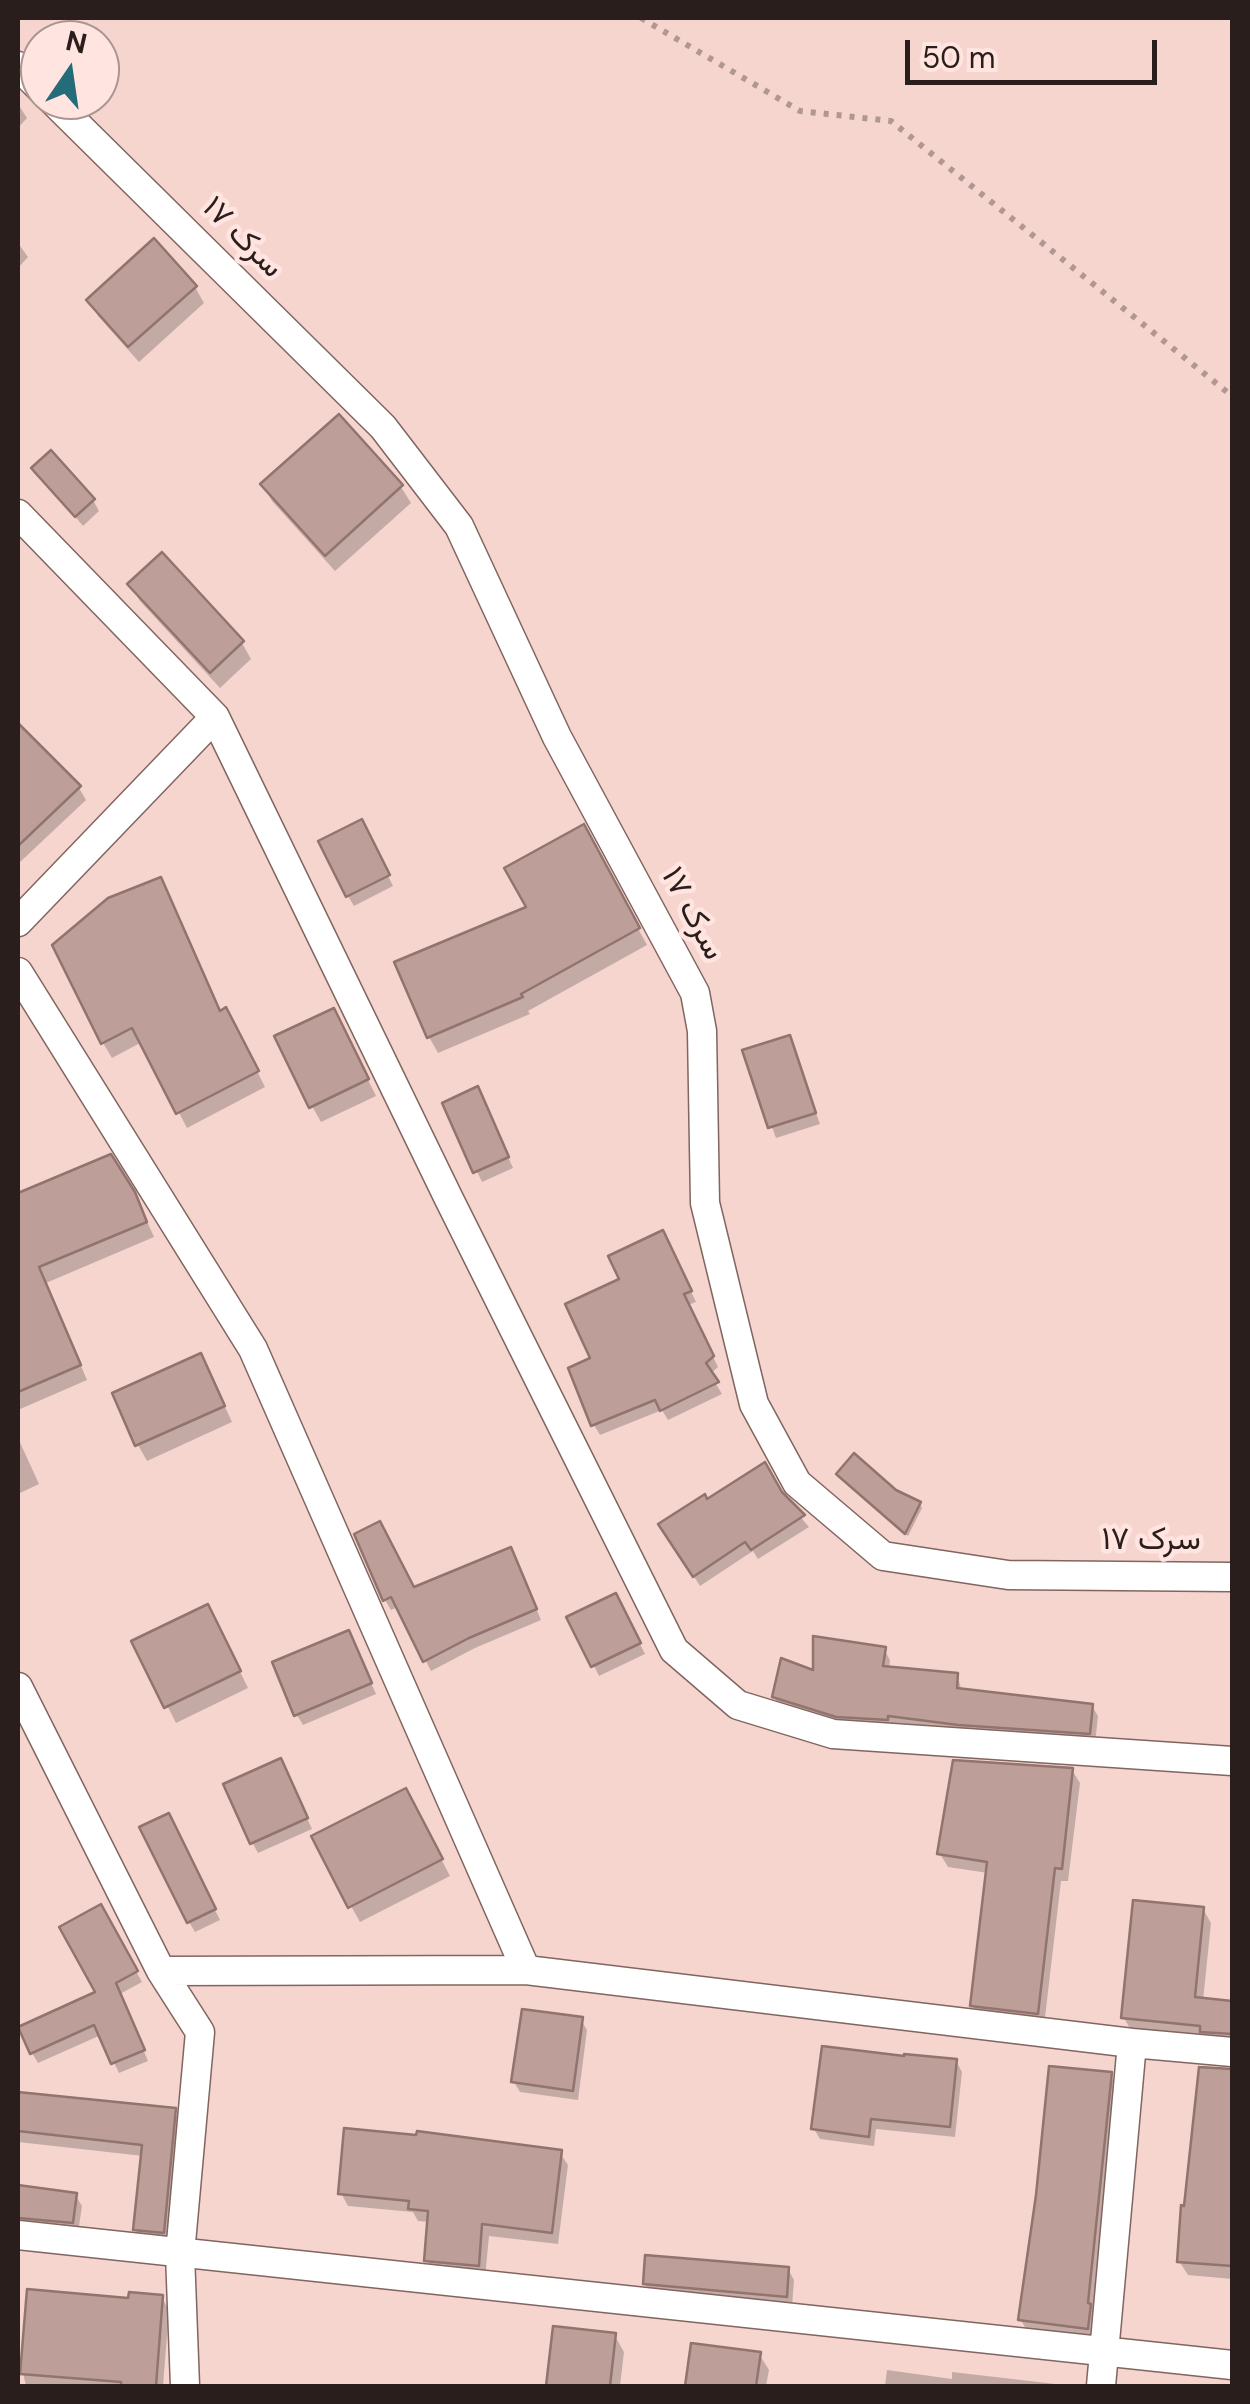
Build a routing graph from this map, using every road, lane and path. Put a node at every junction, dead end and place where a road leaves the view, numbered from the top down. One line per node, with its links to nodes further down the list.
1 (641, 18): 3 (path)
2 (72, 120): 8 (street, سرک ۱۷)
3 (1232, 396)
4 (18, 514): 5 (street)
5 (215, 717): 6 (street); 10 (street)
6 (18, 922)
7 (18, 972): 12 (street)
8 (1232, 1577)
9 (18, 1687): 11 (street)
10 (1232, 1761)
11 (161, 1970): 12 (street); 16 (street)
12 (526, 1970): 13 (street)
13 (1132, 2043): 14 (street); 17 (street)
14 (1232, 2052)
15 (18, 2235): 16 (street)
16 (180, 2254): 17 (street); 19 (street)
17 (1102, 2351): 18 (street); 20 (street)
18 (1232, 2365)
19 (186, 2386)
20 (1101, 2386)

